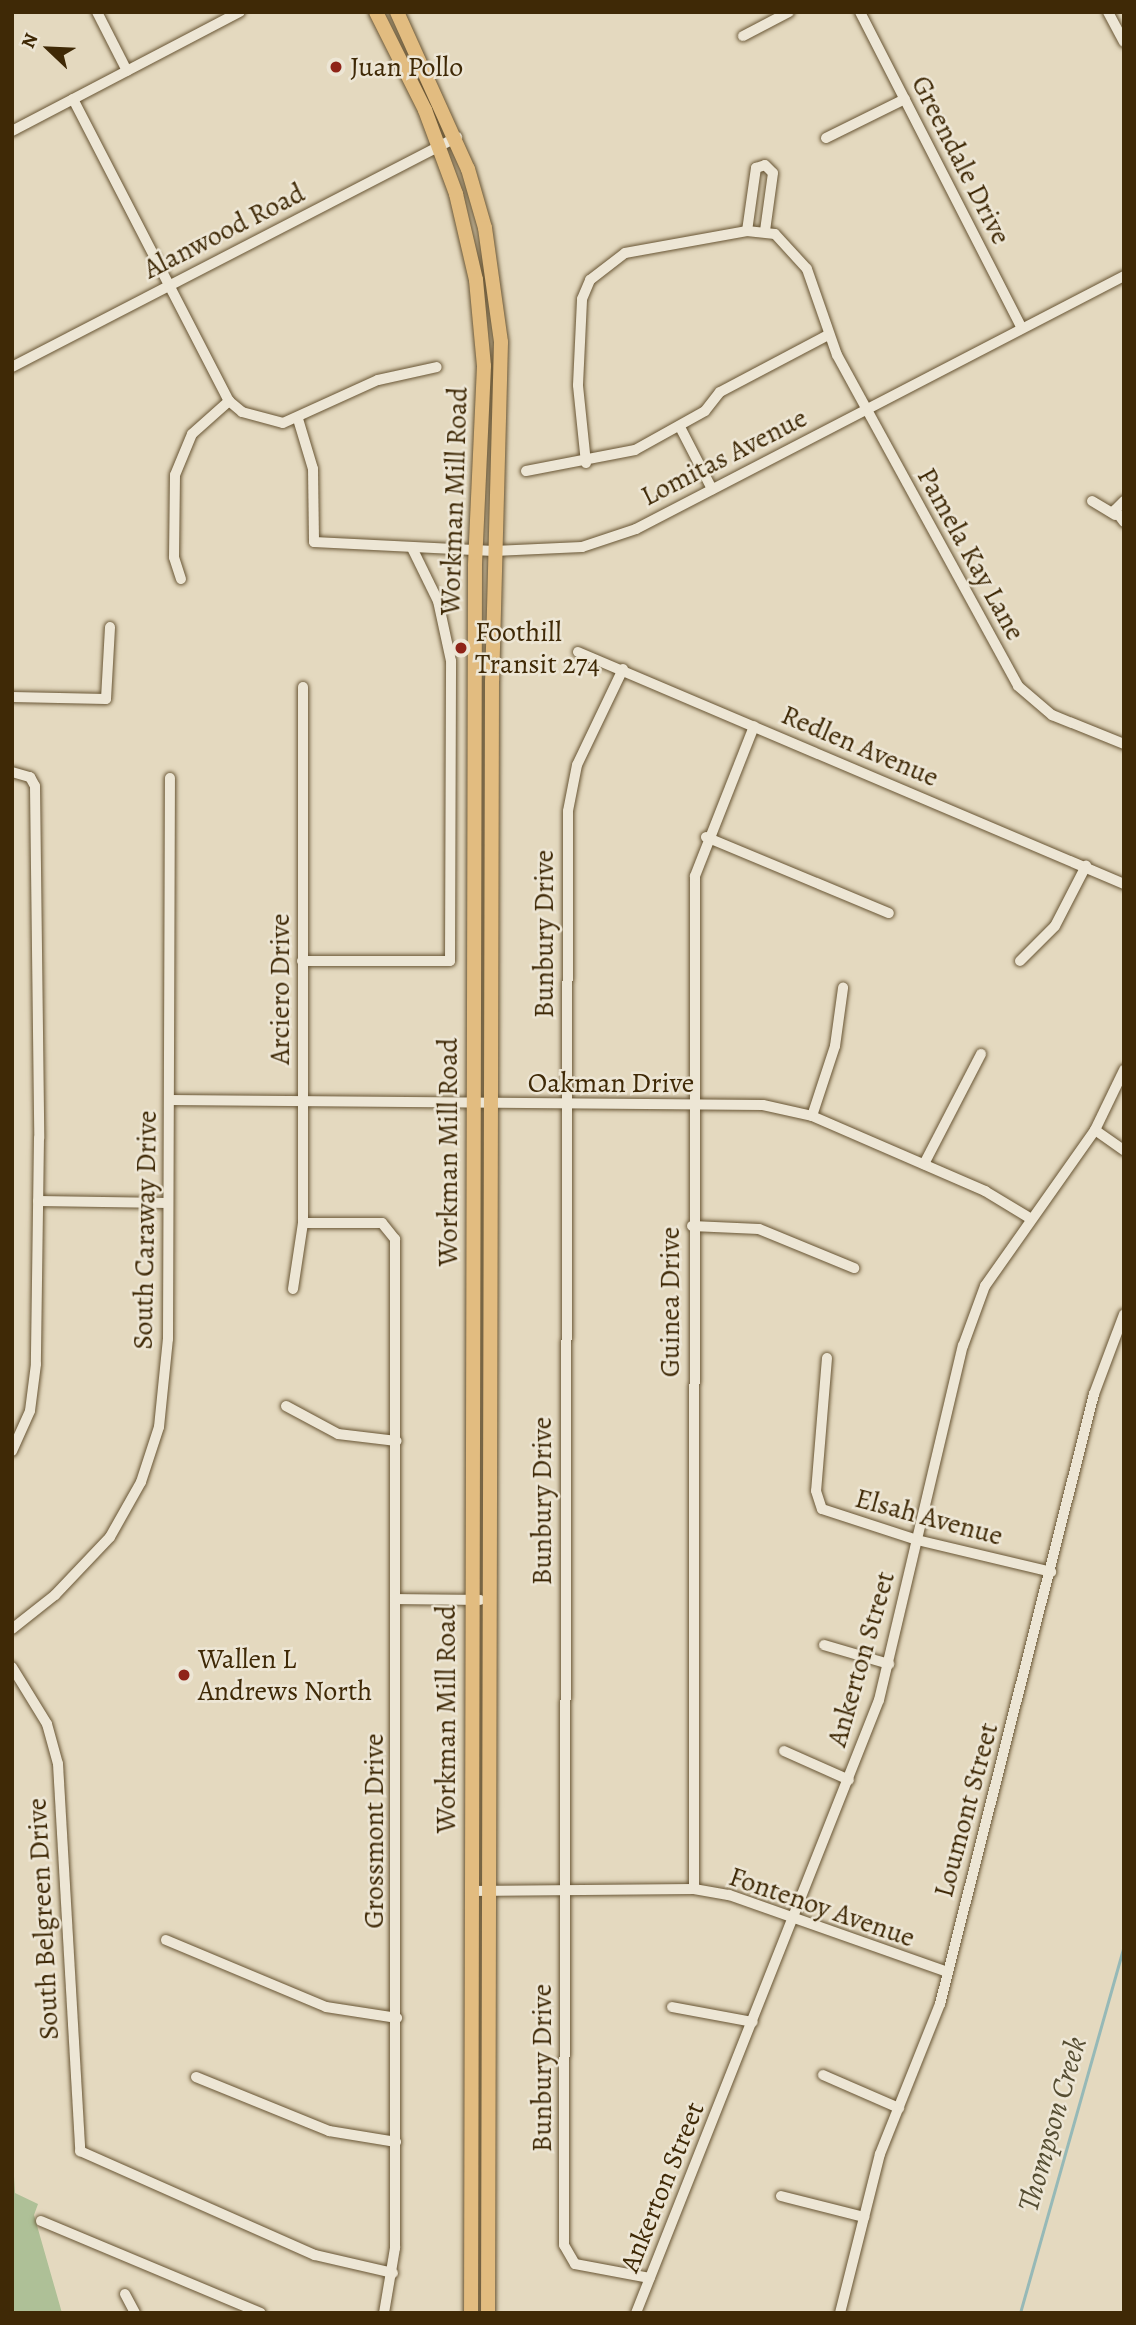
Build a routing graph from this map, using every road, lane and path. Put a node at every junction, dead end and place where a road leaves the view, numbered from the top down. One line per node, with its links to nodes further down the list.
1 (97, 12): 10 (street)
2 (240, 12): 10 (street)
3 (376, 12): 16 (main road, Workman Mill Road)
4 (397, 12): 14 (main road, Workman Mill Road)
5 (789, 12): 8 (street)
6 (860, 12): 12 (street, Greendale Drive)
7 (1108, 12): 9 (street)
8 (743, 36)
9 (1124, 43)
10 (127, 71): 11 (street)
11 (73, 99): 13 (street); 20 (street)
12 (905, 99): 15 (street); 21 (street, Greendale Drive)
13 (12, 131)
14 (457, 137): 16 (street, Alanwood Road); 37 (main road, Workman Mill Road)
15 (826, 138)
16 (440, 145): 20 (street, Alanwood Road); 36 (main road, Workman Mill Road)
17 (747, 231): 18 (street); 18 (street); 29 (street)
18 (765, 231): 22 (street, Pamela Kay Lane)
19 (1124, 276): 21 (street, Lomitas Avenue)
20 (168, 285): 24 (street, Alanwood Road); 25 (street)
21 (1022, 328): 26 (street, Lomitas Avenue)
22 (828, 335): 26 (street, Pamela Kay Lane); 28 (street)
23 (437, 367): 27 (street)
24 (12, 368)
25 (229, 401): 27 (street); 38 (street)
26 (866, 410): 31 (street, Lomitas Avenue); 45 (street, Pamela Kay Lane)
27 (298, 419): 35 (street, Lomitas Avenue)
28 (680, 427): 29 (street); 31 (street)
29 (586, 463): 30 (street)
30 (526, 471)
31 (712, 489): 37 (street, Lomitas Avenue)
32 (1092, 501): 34 (street)
33 (1124, 501): 34 (street)
34 (1119, 518)
35 (412, 548): 36 (street, Lomitas Avenue); 52 (street)
36 (475, 551): 37 (street, Lomitas Avenue); 60 (main road, Workman Mill Road)
37 (494, 551): 61 (main road, Workman Mill Road)
38 (181, 579)
39 (110, 627): 43 (street)
40 (578, 652): 41 (street, Redlen Avenue)
41 (622, 668): 44 (street, Redlen Avenue); 59 (street, Bunbury Drive)
42 (303, 687): 52 (street, Arciero Drive)
43 (12, 697)
44 (754, 726): 48 (street, Guinea Drive); 49 (street, Redlen Avenue)
45 (1124, 744)
46 (12, 772): 67 (street)
47 (170, 778): 57 (street, South Caraway Drive)
48 (706, 837): 51 (street); 62 (street, Guinea Drive)
49 (1086, 866): 50 (street, Redlen Avenue); 53 (street)
50 (1124, 884)
51 (888, 913)
52 (302, 961): 58 (street, Arciero Drive)
53 (1020, 961)
54 (843, 988): 63 (street)
55 (981, 1055): 66 (street)
56 (1124, 1070): 64 (street, Ankerton Street)
57 (169, 1100): 58 (street, Oakman Drive); 68 (street, South Caraway Drive)
58 (304, 1101): 60 (street, Oakman Drive); 70 (street, Arciero Drive)
59 (566, 1105): 61 (street, Oakman Drive); 62 (street, Oakman Drive); 91 (street, Bunbury Drive)
60 (472, 1106): 61 (street, Oakman Drive); 83 (main road, Workman Mill Road)
61 (491, 1106): 82 (main road, Workman Mill Road)
62 (693, 1106): 63 (street, Oakman Drive); 71 (street, Guinea Drive)
63 (812, 1116): 66 (street, Oakman Drive)
64 (1095, 1130): 65 (street); 69 (street, Ankerton Street)
65 (1124, 1150)
66 (924, 1164): 69 (street, Oakman Drive)
67 (38, 1201): 68 (street); 78 (street)
68 (168, 1203): 84 (street, South Caraway Drive)
69 (1028, 1217): 79 (street, Ankerton Street)
70 (303, 1223): 73 (street, Arciero Drive); 77 (street, Grossmont Drive)
71 (692, 1226): 72 (street); 90 (street, Guinea Drive)
72 (854, 1268)
73 (293, 1289)
74 (1124, 1314): 80 (street, Loumont Street)
75 (827, 1358): 79 (street, Elsah Avenue)
76 (286, 1406): 77 (street)
77 (397, 1441): 81 (street, Grossmont Drive)
78 (12, 1451)
79 (917, 1541): 80 (street, Elsah Avenue); 86 (street, Ankerton Street)
80 (1051, 1572): 96 (street, Loumont Street)
81 (396, 1599): 83 (street); 98 (street, Grossmont Drive)
82 (491, 1599): 83 (street); 93 (main road, Workman Mill Road)
83 (471, 1600): 92 (main road, Workman Mill Road)
84 (12, 1629)
85 (824, 1645): 86 (street)
86 (889, 1664): 89 (street, Ankerton Street)
87 (12, 1667): 107 (street, South Belgreen Drive)
88 (784, 1751): 89 (street)
89 (849, 1780): 94 (street, Ankerton Street)
90 (694, 1889): 91 (street, Fontenoy Avenue); 94 (street, Fontenoy Avenue)
91 (564, 1890): 93 (street, Fontenoy Avenue); 108 (street, Bunbury Drive)
92 (471, 1891): 93 (street, Fontenoy Avenue); 113 (main road, Workman Mill Road)
93 (490, 1891): 114 (main road, Workman Mill Road)
94 (795, 1918): 96 (street, Fontenoy Avenue); 99 (street, Ankerton Street)
95 (166, 1940): 98 (street)
96 (948, 1972): 102 (street, Loumont Street)
97 (671, 2007): 99 (street)
98 (397, 2018): 103 (street, Grossmont Drive)
99 (753, 2022): 108 (street, Ankerton Street)
100 (823, 2075): 102 (street)
101 (196, 2077): 103 (street)
102 (899, 2108): 105 (street, Loumont Street)
103 (396, 2142): 107 (street, Grossmont Drive)
104 (781, 2196): 105 (street)
105 (864, 2217): 116 (street, Loumont Street)
106 (41, 2221): 111 (street)
107 (393, 2273): 112 (street, Grossmont Drive)
108 (650, 2278): 115 (street, Ankerton Street)
109 (125, 2294): 110 (street)
110 (135, 2313)
111 (261, 2313)
112 (384, 2313)
113 (471, 2313)
114 (488, 2313)
115 (636, 2313)
116 (840, 2313)

